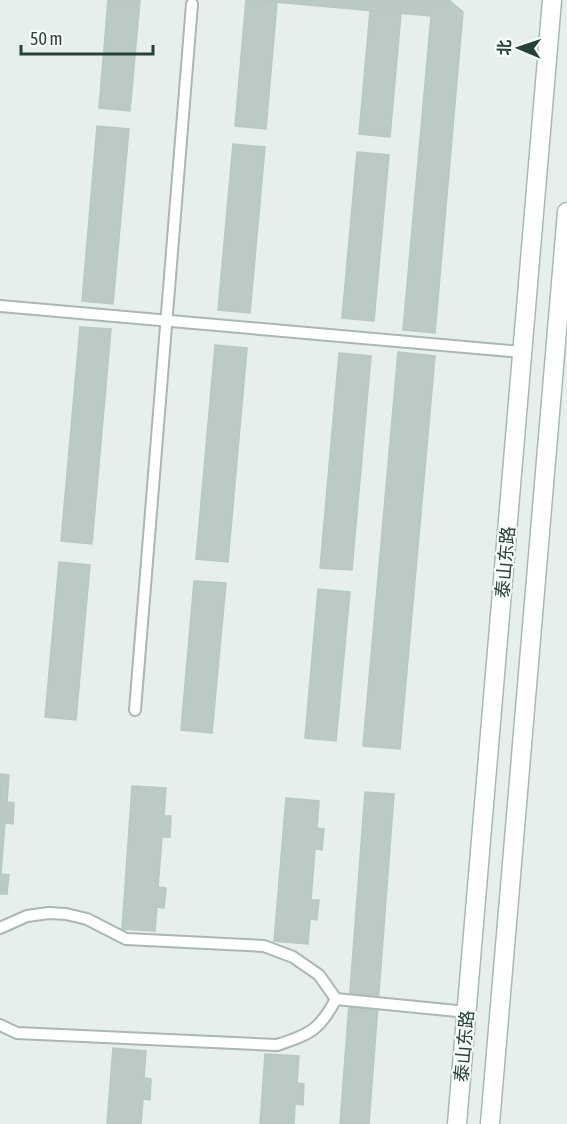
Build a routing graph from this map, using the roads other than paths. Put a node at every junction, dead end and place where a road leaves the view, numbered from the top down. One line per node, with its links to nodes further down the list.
1 (552, 0): 6 (main road, 泰山东路)
2 (192, 4): 5 (lane)
3 (567, 212): 13 (main road, 泰山东路)
4 (0, 306): 5 (lane)
5 (166, 321): 6 (lane); 7 (lane)
6 (522, 352): 10 (main road, 泰山东路)
7 (135, 710)
8 (0, 928): 9 (lane)
9 (336, 999): 10 (lane); 11 (lane)
10 (467, 1012): 12 (main road, 泰山东路)
11 (0, 1025)
12 (457, 1124)
13 (490, 1124)

